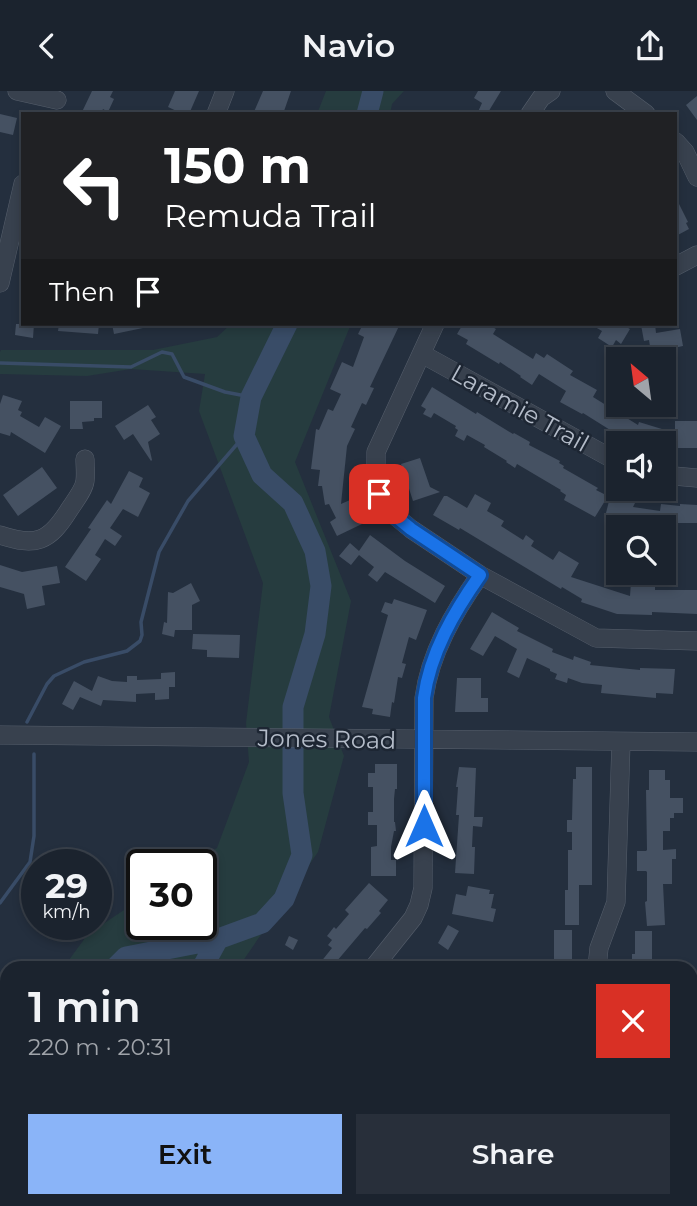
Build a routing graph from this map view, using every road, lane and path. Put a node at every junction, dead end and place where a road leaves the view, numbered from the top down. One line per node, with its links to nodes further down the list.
1 (18, 91): 5 (street)
2 (225, 91): 6 (street)
3 (551, 91): 7 (street)
4 (615, 91): 8 (street)
5 (56, 102)
6 (217, 112)
7 (531, 112)
8 (643, 112)
9 (677, 143): 10 (street)
10 (697, 177)
11 (21, 194): 14 (street)
12 (697, 255): 13 (street)
13 (677, 265)
14 (6, 272)
15 (434, 326): 16 (street)
16 (422, 354): 17 (street, Laramie Trail); 22 (street)
17 (606, 455)
18 (85, 459): 21 (street)
19 (676, 476): 20 (street)
20 (697, 478)
21 (0, 535)
22 (480, 575): 23 (street); 25 (street)
23 (697, 641)
24 (0, 735): 25 (street, Jones Road)
25 (424, 739): 26 (street, Jones Road); 28 (street)
26 (621, 742): 27 (street, Jones Road); 29 (street)
27 (697, 742)
28 (379, 961)
29 (598, 961)

